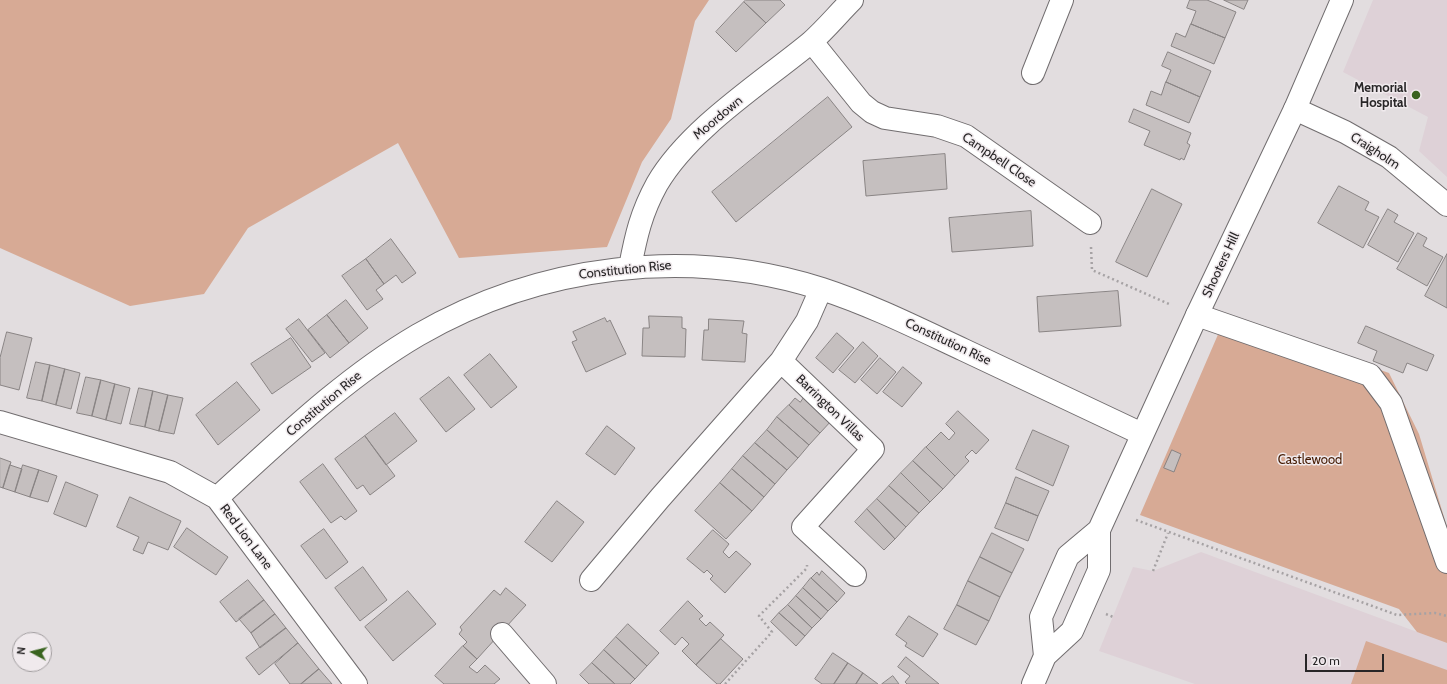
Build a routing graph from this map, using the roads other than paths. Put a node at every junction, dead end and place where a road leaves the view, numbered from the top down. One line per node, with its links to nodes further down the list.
1 (852, 0): 4 (street, Moordown)
2 (1062, 0): 5 (street)
3 (1342, 0): 6 (street, Shooters Hill)
4 (812, 42): 8 (street, Campbell Close); 9 (street, Moordown)
5 (1033, 73)
6 (1295, 109): 7 (street, Craigholm); 11 (street, Shooters Hill)
7 (1447, 205)
8 (1090, 223)
9 (630, 267): 10 (street, Constitution Rise); 15 (street, Constitution Rise)
10 (821, 289): 12 (street); 14 (street, Constitution Rise)
11 (1197, 316): 14 (street, Shooters Hill); 17 (street)
12 (781, 361): 18 (street, Barrington Villas); 19 (street)
13 (0, 422): 15 (street, Red Lion Lane)
14 (1142, 434): 16 (street, Shooters Hill)
15 (217, 498): 22 (street, Red Lion Lane)
16 (1099, 530): 21 (street, Shooters Hill); 21 (street, Shooters Hill)
17 (1447, 562)
18 (856, 575)
19 (591, 580)
20 (502, 634): 23 (street)
21 (1045, 656): 24 (street, Shooters Hill)
22 (356, 684)
23 (545, 684)
24 (1033, 684)

